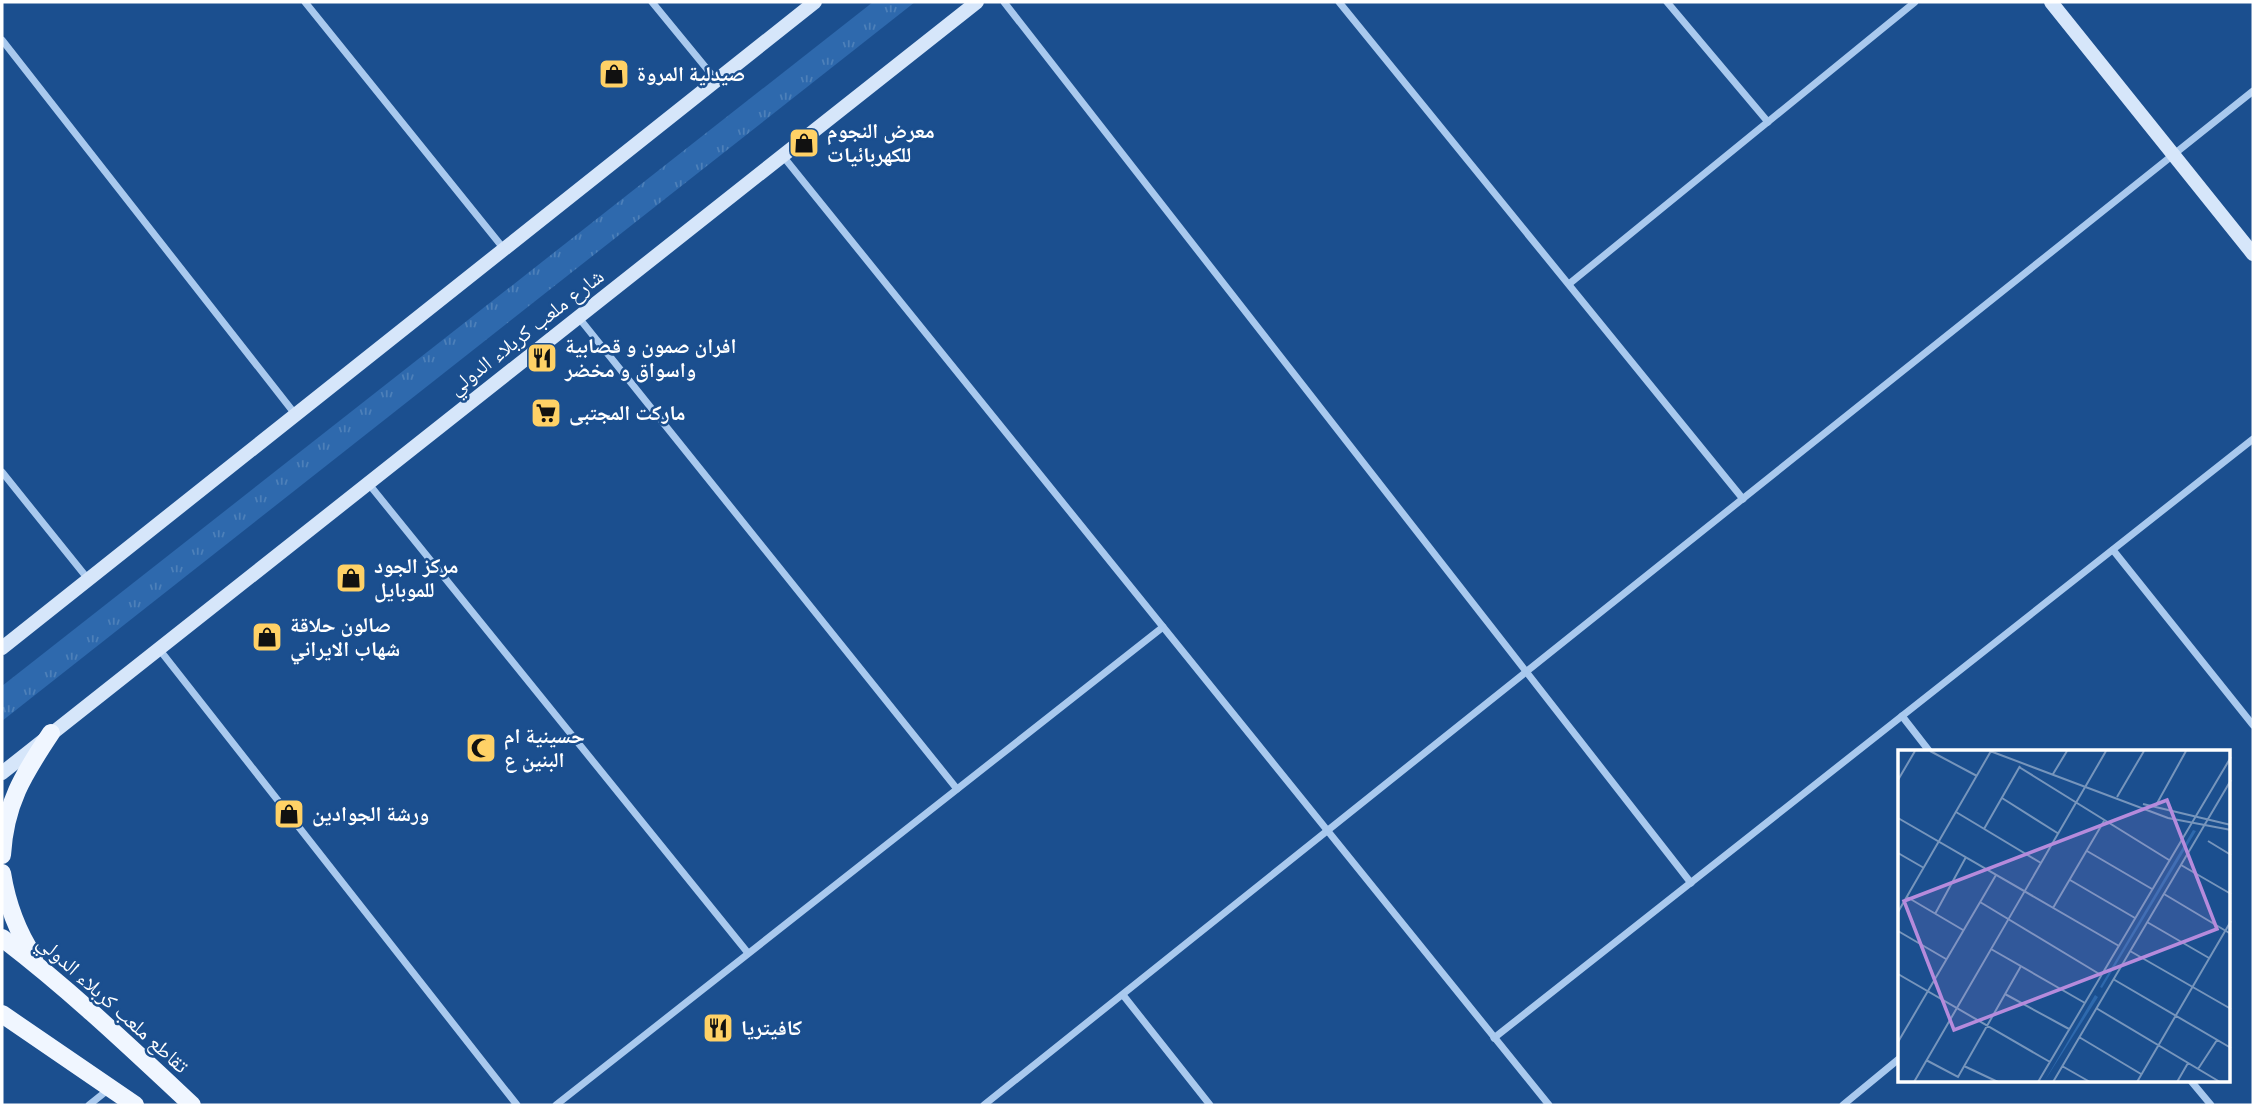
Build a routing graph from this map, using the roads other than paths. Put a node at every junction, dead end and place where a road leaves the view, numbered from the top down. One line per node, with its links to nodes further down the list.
1 (305, 2): 16 (street)
2 (652, 2): 11 (street)
3 (815, 2): 11 (main road)
4 (977, 2): 14 (main road, شارع ملعب كربلاء الدولي)
5 (1004, 2): 30 (street)
6 (1339, 2): 18 (street)
7 (1667, 2): 13 (street)
8 (1915, 2): 13 (street)
9 (2051, 2): 15 (main road)
10 (2, 40): 20 (street)
11 (716, 80): 16 (main road)
12 (2253, 91): 15 (street)
13 (1769, 121): 18 (street)
14 (781, 154): 19 (main road, شارع ملعب كربلاء الدولي); 27 (street)
15 (2173, 155): 17 (main road); 24 (street)
16 (504, 249): 20 (main road)
17 (2253, 254)
18 (1569, 284): 24 (street)
19 (579, 318): 23 (main road, شارع ملعب كربلاء الدولي); 36 (street)
20 (295, 414): 26 (main road)
21 (2253, 439): 25 (street)
22 (2, 472): 26 (street)
23 (367, 482): 29 (main road, شارع ملعب كربلاء الدولي); 42 (street)
24 (1743, 499): 30 (street)
25 (2113, 550): 31 (street); 32 (street)
26 (88, 579): 28 (main road)
27 (1163, 627): 36 (street); 37 (street)
28 (2, 648)
29 (159, 649): 33 (main road, شارع ملعب كربلاء الدولي); 53 (street)
30 (1526, 672): 37 (street); 40 (street)
31 (1902, 716): 34 (street); 40 (street)
32 (2253, 725)
33 (51, 733): 35 (main road, شارع ملعب كربلاء الدولي); 38 (main road)
34 (1928, 750)
35 (2, 772)
36 (957, 789): 42 (street)
37 (1328, 831): 44 (street); 46 (street)
38 (2, 855)
39 (2, 873): 43 (main road)
40 (1691, 883): 46 (street)
41 (2, 938): 43 (main road, تقاطع ملعب كربلاء الدولي)
42 (748, 953): 54 (street)
43 (42, 968): 52 (main road, تقاطع ملعب كربلاء الدولي)
44 (1123, 995): 55 (street); 56 (street)
45 (2, 1014): 49 (main road)
46 (1494, 1038): 57 (street)
47 (1898, 1060): 58 (street)
48 (2192, 1082): 59 (street)
49 (109, 1088): 50 (street); 51 (main road)
50 (89, 1105)
51 (135, 1105)
52 (192, 1105)
53 (517, 1105)
54 (556, 1105)
55 (984, 1105)
56 (1210, 1105)
57 (1549, 1105)
58 (1843, 1105)
59 (2211, 1105)

